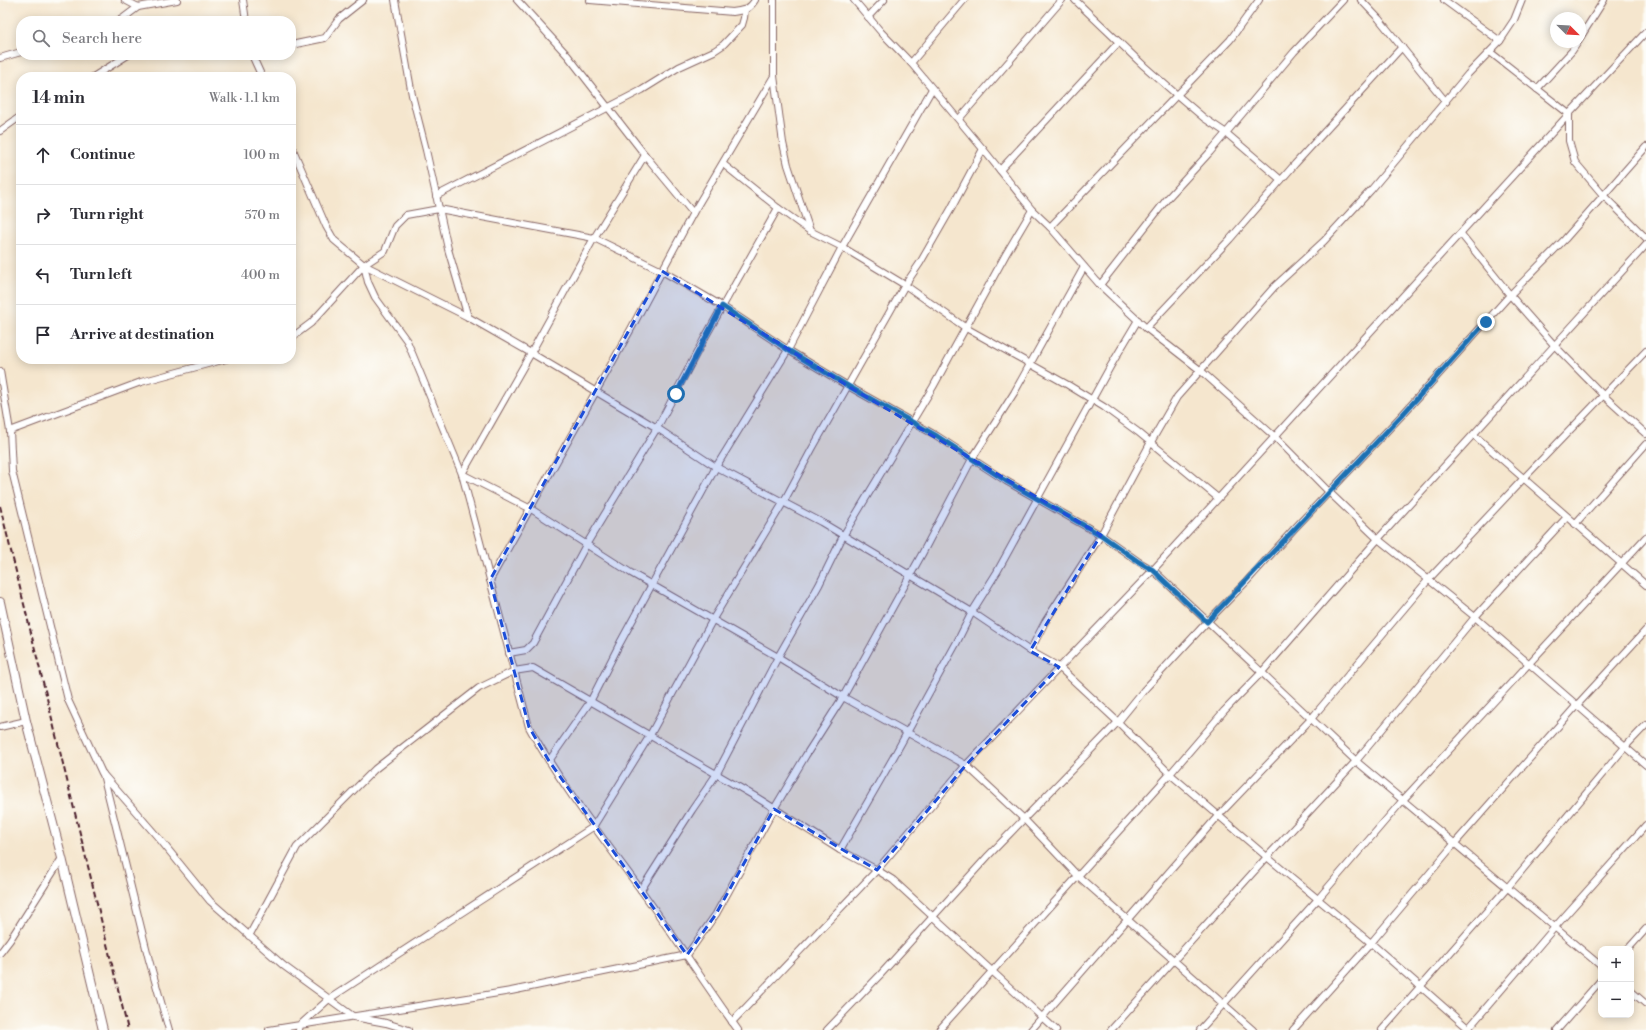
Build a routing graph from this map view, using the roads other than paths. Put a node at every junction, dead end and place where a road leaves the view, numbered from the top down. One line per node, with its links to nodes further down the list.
1 (125, 0): 21 (street)
2 (177, 0): 21 (street)
3 (243, 0): 24 (street)
4 (363, 0): 30 (street)
5 (395, 0): 60 (street)
6 (517, 0): 46 (street)
7 (590, 0): 22 (street)
8 (755, 0): 22 (street)
9 (774, 0): 41 (street)
10 (854, 0): 25 (street)
11 (884, 0): 25 (street)
12 (964, 0): 38 (street)
13 (1062, 0): 48 (street)
14 (1075, 0): 29 (street)
15 (1259, 0): 44 (street)
16 (1343, 0): 51 (street)
17 (1361, 0): 31 (street)
18 (1444, 0): 28 (street)
19 (1522, 0): 28 (street)
20 (1604, 0): 26 (street)
21 (138, 7): 23 (street)
22 (745, 10): 46 (street)
23 (126, 16)
24 (245, 16)
25 (868, 17): 38 (street)
26 (1586, 28)
27 (1646, 32): 47 (street)
28 (1500, 41): 33 (street)
29 (1119, 42): 44 (street); 57 (street)
30 (296, 43)
31 (1402, 47): 45 (street); 58 (street)
32 (1574, 48): 43 (street)
33 (1490, 52): 43 (street); 45 (street)
34 (16, 53): 35 (street)
35 (0, 58)
36 (120, 60): 39 (street)
37 (254, 60): 40 (street)
38 (911, 63): 42 (street)
39 (101, 72)
40 (260, 72)
41 (774, 76): 56 (street); 66 (street)
42 (932, 89): 48 (street); 71 (street)
43 (1537, 89): 47 (street)
44 (1177, 95): 51 (street); 65 (street)
45 (1446, 102): 92 (street)
46 (609, 107): 54 (street); 60 (street)
47 (1569, 114): 59 (street); 67 (street)
48 (959, 119): 53 (street)
49 (16, 120): 50 (street)
50 (0, 131)
51 (1225, 132): 58 (street); 77 (street)
52 (1646, 147): 59 (street)
53 (983, 148): 57 (street); 78 (street)
54 (645, 155): 64 (street); 68 (street)
55 (296, 157): 74 (street)
56 (723, 164): 61 (street); 64 (street)
57 (1000, 170): 63 (street)
58 (1281, 180): 84 (street)
59 (1603, 195): 69 (street); 79 (street)
60 (436, 196): 62 (street)
61 (778, 208): 66 (street); 80 (street)
62 (439, 209): 68 (street); 74 (street); 81 (street)
63 (1032, 210): 65 (street); 83 (street)
64 (693, 213): 76 (street)
65 (1050, 227): 75 (street)
66 (810, 231): 71 (street)
67 (1461, 234): 79 (street); 103 (street)
68 (594, 238): 76 (street); 89 (street)
69 (1646, 238)
70 (1646, 245): 72 (street)
71 (842, 248): 78 (street); 87 (street)
72 (1640, 253): 73 (street); 86 (street)
73 (1646, 258)
74 (364, 265): 81 (street); 85 (street); 108 (street)
75 (1084, 267): 77 (street); 90 (street)
76 (662, 271): 80 (street); 95 (street)
77 (1100, 285): 82 (street)
78 (905, 286): 83 (street); 94 (street)
79 (1510, 294): 86 (street); 110 (street)
80 (722, 306): 87 (street); 99 (street)
81 (468, 317): 89 (street)
82 (1138, 320): 84 (street); 97 (street)
83 (966, 328): 90 (street); 98 (street)
84 (1146, 328): 92 (street)
85 (296, 334)
86 (1555, 346): 96 (street); 102 (street)
87 (788, 350): 94 (street); 107 (street)
88 (1646, 351): 96 (street)
89 (531, 353): 95 (street); 108 (street)
90 (1030, 363): 97 (street); 106 (street)
91 (208, 364): 100 (street)
92 (1200, 370): 103 (street); 104 (street)
93 (0, 371): 100 (street)
94 (848, 386): 98 (street); 113 (street)
95 (595, 392): 99 (street); 114 (street)
96 (1603, 395): 101 (street); 109 (street)
97 (1092, 400): 104 (street); 112 (street)
98 (912, 422): 106 (street); 118 (street)
99 (657, 428): 107 (street); 121 (street)
100 (10, 431): 157 (street)
101 (1646, 434)
102 (1474, 435): 109 (street); 120 (street)
103 (1276, 437): 110 (street); 111 (street)
104 (1151, 442): 111 (street); 117 (street)
105 (1646, 444): 116 (street)
106 (972, 459): 112 (street); 124 (street)
107 (716, 467): 113 (street); 127 (street)
108 (462, 474): 114 (street); 126 (street)
109 (1524, 478): 115 (street); 125 (street)
110 (1329, 492): 120 (street); 133 (street)
111 (1218, 498): 123 (street)
112 (1037, 499): 117 (street); 130 (street)
113 (783, 503): 118 (street); 132 (street)
114 (531, 509): 121 (street); 126 (street)
115 (1567, 517): 116 (street); 131 (street)
116 (1575, 524): 122 (street)
117 (1101, 535): 123 (street); 135 (street)
118 (843, 536): 124 (street); 137 (street)
119 (1646, 537): 122 (street)
120 (1378, 539): 125 (street); 141 (street)
121 (586, 545): 127 (street); 136 (street)
122 (1620, 563): 128 (street); 138 (street)
123 (1153, 570): 133 (street); 139 (street)
124 (910, 575): 130 (street); 142 (street)
125 (1430, 579): 131 (street); 145 (street)
126 (490, 580): 136 (street)
127 (652, 585): 132 (street); 143 (street)
128 (1646, 585)
129 (0, 602): 146 (street)
130 (972, 612): 135 (street); 150 (street)
131 (1475, 617): 138 (street); 154 (street)
132 (713, 619): 137 (street); 151 (street)
133 (1207, 622): 141 (street); 147 (street)
134 (1646, 630): 144 (street)
135 (1030, 651): 139 (street)
136 (509, 653): 140 (street)
137 (778, 657): 142 (street); 159 (street)
138 (1530, 664): 144 (street); 160 (street)
139 (1059, 667): 147 (street); 155 (street)
140 (514, 671): 143 (street); 153 (street); 179 (street)
141 (1262, 672): 145 (street); 158 (street)
142 (843, 697): 150 (street); 161 (street)
143 (590, 702): 151 (street); 153 (street)
144 (1577, 705): 152 (street); 166 (street)
145 (1311, 719): 154 (street); 162 (street)
146 (26, 721): 149 (street); 169 (street)
147 (1118, 722): 158 (street); 163 (street)
148 (1646, 725): 152 (street)
149 (0, 727)
150 (906, 732): 155 (street); 167 (street)
151 (649, 737): 159 (street); 165 (street)
152 (1625, 747): 156 (street); 172 (street)
153 (549, 761): 165 (street)
154 (1356, 761): 160 (street); 168 (street)
155 (966, 765): 163 (street); 170 (street)
156 (1646, 765)
157 (102, 773): 179 (street); 199 (street)
158 (1170, 774): 162 (street); 171 (street)
159 (716, 775): 161 (street); 173 (street)
160 (1403, 800): 166 (street); 174 (street)
161 (774, 809): 167 (street); 183 (street)
162 (1218, 816): 168 (street); 176 (street)
163 (1024, 819): 171 (street); 175 (street)
164 (1646, 825): 177 (street)
165 (593, 826): 173 (street); 190 (street)
166 (1455, 843): 172 (street); 180 (street)
167 (840, 850): 170 (street)
168 (1267, 857): 174 (street); 184 (street)
169 (62, 858): 182 (street); 198 (street)
170 (877, 870): 175 (street); 195 (street)
171 (1078, 876): 176 (street); 186 (street)
172 (1508, 887): 177 (street); 188 (street)
173 (640, 890): 183 (street)
174 (1318, 899): 180 (street); 191 (street)
175 (933, 917): 186 (street); 203 (street)
176 (1127, 920): 184 (street); 194 (street)
177 (1555, 926): 185 (street); 197 (street)
178 (1646, 929): 181 (street)
179 (250, 936): 190 (street)
180 (1371, 943): 188 (street); 210 (street)
181 (1631, 946)
182 (0, 953)
183 (687, 955): 193 (street); 195 (street)
184 (1175, 961): 191 (street); 207 (street)
185 (1598, 963)
186 (991, 971): 194 (street); 204 (street)
187 (1599, 982): 212 (street)
188 (1421, 986): 197 (street); 211 (street)
189 (1634, 994): 192 (street)
190 (329, 999): 193 (street); 196 (street)
191 (1222, 1003): 208 (street); 209 (street)
192 (1646, 1004)
193 (354, 1017): 196 (street); 201 (street)
194 (1043, 1017): 205 (street); 206 (street)
195 (732, 1022): 202 (street)
196 (299, 1028): 200 (street)
197 (1469, 1029)
198 (104, 1030)
199 (168, 1030)
200 (269, 1030)
201 (409, 1030)
202 (738, 1030)
203 (827, 1030)
204 (939, 1030)
205 (1031, 1030)
206 (1056, 1030)
207 (1111, 1030)
208 (1200, 1030)
209 (1253, 1030)
210 (1293, 1030)
211 (1382, 1030)
212 (1557, 1030)

